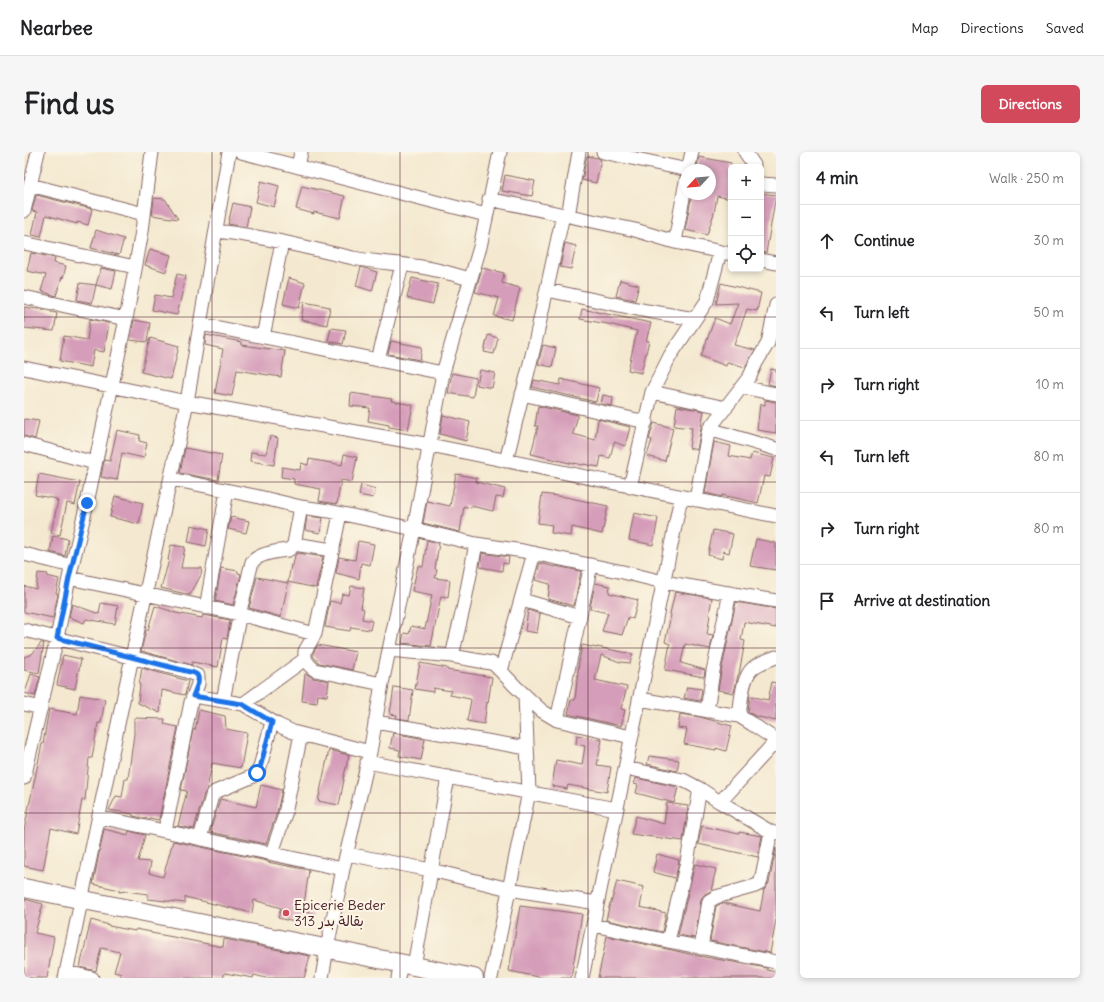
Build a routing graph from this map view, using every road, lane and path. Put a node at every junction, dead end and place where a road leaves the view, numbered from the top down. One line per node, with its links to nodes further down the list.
1 (38, 152): 16 (street)
2 (152, 152): 21 (street)
3 (229, 152): 24 (street)
4 (241, 152): 13 (street)
5 (301, 152): 13 (street)
6 (500, 152): 18 (street)
7 (580, 152): 23 (street)
8 (603, 152): 14 (street)
9 (692, 152): 11 (street)
10 (745, 152): 12 (street)
11 (689, 164)
12 (753, 164)
13 (298, 167): 22 (street)
14 (680, 168)
15 (764, 184): 17 (street)
16 (30, 185): 20 (street); 21 (street)
17 (776, 185)
18 (490, 199): 22 (street); 23 (street)
19 (683, 200): 26 (street)
20 (24, 211)
21 (144, 214): 32 (street)
22 (486, 214): 33 (street)
23 (566, 215): 26 (street); 34 (street)
24 (216, 231): 25 (street); 39 (street)
25 (282, 242): 31 (street); 40 (street)
26 (675, 242): 28 (street)
27 (24, 243): 32 (street)
28 (725, 253): 38 (street)
29 (764, 261): 30 (street)
30 (776, 263)
31 (402, 264): 33 (street); 42 (street)
32 (136, 266): 37 (street)
33 (470, 279): 44 (street)
34 (547, 290): 38 (street); 48 (street)
35 (24, 297): 37 (street)
36 (776, 305): 41 (street)
37 (126, 319): 45 (street)
38 (695, 319): 47 (street)
39 (200, 324): 40 (street); 50 (street)
40 (263, 337): 42 (street)
41 (772, 343): 46 (street)
42 (378, 360): 44 (street)
43 (24, 368): 45 (street)
44 (444, 373): 55 (street)
45 (112, 386): 50 (street); 58 (street)
46 (742, 387): 49 (street); 51 (street)
47 (652, 392): 51 (street); 52 (street)
48 (522, 394): 52 (street); 57 (street)
49 (776, 394)
50 (187, 402): 55 (street); 59 (street)
51 (726, 408): 53 (street)
52 (646, 422): 60 (street)
53 (709, 430): 56 (street); 63 (street)
54 (24, 444): 58 (street)
55 (430, 445): 57 (street); 67 (street)
56 (776, 449)
57 (506, 461): 60 (street)
58 (95, 463): 74 (street)
59 (171, 479): 61 (street); 77 (street)
60 (630, 487): 62 (street)
61 (227, 491): 64 (street); 80 (street)
62 (680, 497): 63 (street); 75 (street)
63 (696, 500): 66 (street)
64 (301, 507): 65 (street); 68 (street)
65 (340, 514): 67 (street); 70 (street)
66 (776, 516)
67 (414, 529): 69 (street); 86 (street)
68 (294, 544): 70 (street); 81 (street)
69 (476, 544): 72 (street); 87 (street)
70 (332, 550): 84 (street)
71 (24, 554): 74 (street)
72 (534, 554): 73 (street); 78 (street)
73 (591, 565): 75 (street); 82 (street)
74 (71, 572): 77 (street); 85 (street)
75 (663, 582): 76 (street); 95 (street)
76 (730, 593): 79 (street); 100 (street)
77 (146, 595): 80 (street); 88 (street)
78 (522, 600): 82 (street); 91 (street)
79 (776, 601)
80 (206, 608): 81 (street)
81 (239, 614): 84 (street); 96 (street)
82 (580, 617): 102 (street)
83 (24, 630): 85 (street)
84 (315, 634): 90 (street)
85 (57, 638): 88 (street); 99 (street)
86 (389, 650): 87 (street); 92 (street)
87 (452, 656): 91 (street)
88 (132, 657): 94 (street); 117 (street)
89 (776, 657): 101 (street)
90 (305, 659): 92 (street); 98 (street)
91 (501, 671): 93 (street)
92 (382, 684): 104 (street)
93 (525, 695): 102 (street); 108 (street)
94 (193, 696): 96 (street); 118 (street)
95 (639, 699): 100 (street); 106 (street)
96 (223, 701): 98 (street)
97 (24, 704): 99 (street)
98 (242, 704): 103 (street)
99 (41, 708): 112 (street)
100 (707, 711): 101 (street)
101 (739, 716): 107 (street)
102 (557, 720): 106 (street)
103 (272, 722): 105 (street); 120 (street)
104 (375, 722): 108 (street); 109 (street)
105 (301, 734): 109 (street); 121 (street)
106 (631, 737): 110 (street)
107 (776, 741): 115 (street)
108 (527, 748): 114 (street)
109 (369, 757): 111 (street); 122 (street)
110 (625, 768): 113 (street); 116 (street)
111 (448, 777): 114 (street); 124 (street)
112 (24, 778)
113 (700, 789): 115 (street); 130 (street)
114 (529, 792): 116 (street); 126 (street)
115 (720, 802): 119 (street)
116 (616, 809): 128 (street)
117 (99, 817): 118 (street); 127 (street)
118 (165, 830): 120 (street)
119 (774, 832): 132 (street)
120 (200, 838): 121 (street)
121 (272, 853): 123 (street)
122 (347, 854): 123 (street); 124 (street)
123 (344, 869): 131 (street)
124 (431, 870): 126 (street); 134 (street)
125 (24, 888): 127 (street)
126 (509, 889): 128 (street); 139 (street)
127 (82, 899): 131 (street); 135 (street)
128 (597, 903): 129 (street)
129 (593, 925): 130 (street); 140 (street)
130 (668, 941): 132 (street)
131 (327, 948): 134 (street); 137 (street)
132 (701, 948): 133 (street)
133 (776, 960)
134 (404, 969): 138 (street)
135 (66, 975): 136 (street)
136 (92, 978)
137 (322, 978)
138 (474, 978)
139 (491, 978)
140 (582, 978)

